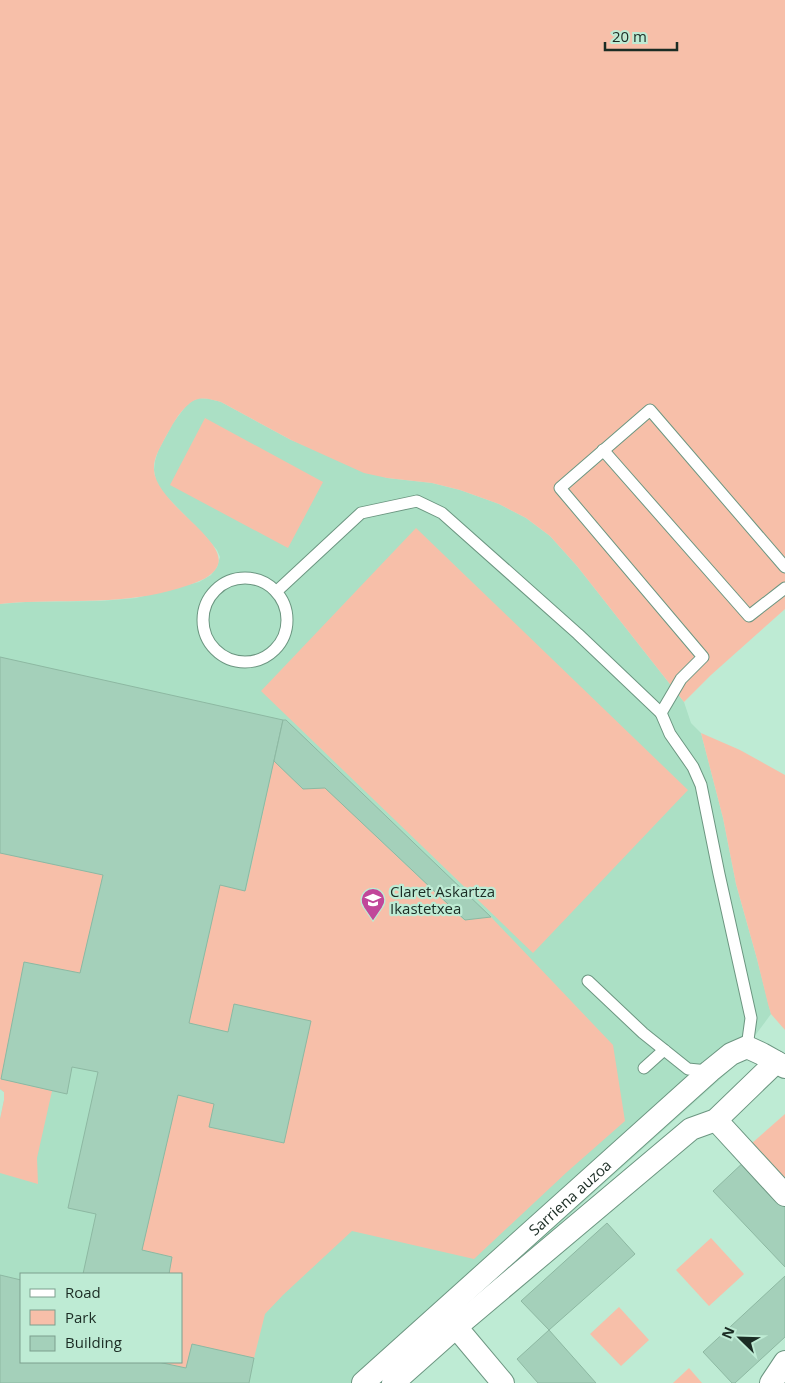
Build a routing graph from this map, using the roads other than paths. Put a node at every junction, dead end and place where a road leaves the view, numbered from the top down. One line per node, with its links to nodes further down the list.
1 (603, 450): 2 (lane); 3 (lane); 5 (lane)
2 (785, 566)
3 (785, 588)
4 (277, 591): 4 (lane); 5 (lane)
5 (661, 713): 7 (lane)
6 (588, 982): 8 (lane)
7 (747, 1047): 9 (street); 11 (street, Sarriena auzoa)
8 (664, 1050): 10 (lane); 11 (lane)
9 (781, 1065): 12 (street)
10 (644, 1068)
11 (710, 1071): 17 (street, Sarriena auzoa)
12 (716, 1120): 13 (street); 14 (street)
13 (785, 1195)
14 (456, 1328): 16 (street); 19 (street)
15 (785, 1362): 20 (street)
16 (417, 1375): 18 (street)
17 (363, 1383)
18 (393, 1383)
19 (503, 1383)
20 (771, 1383)

